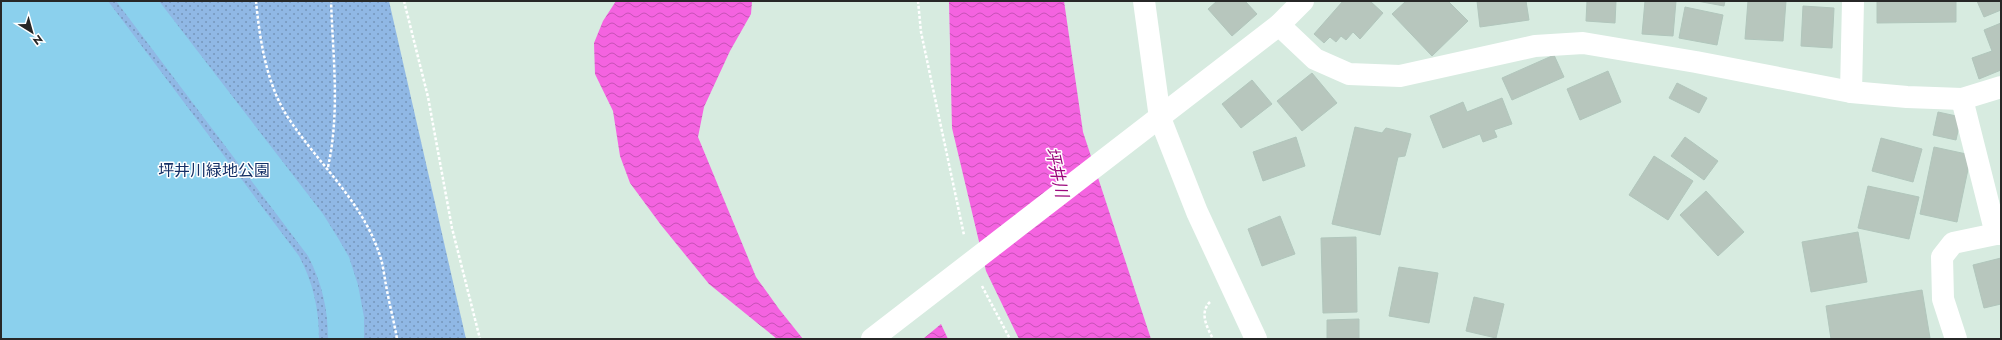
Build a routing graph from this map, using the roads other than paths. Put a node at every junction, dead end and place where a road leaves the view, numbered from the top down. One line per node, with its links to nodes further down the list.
1 (1144, 1): 8 (street)
2 (1303, 1): 4 (street)
3 (1853, 1): 6 (street)
4 (1279, 25): 6 (street); 8 (street)
5 (2001, 86): 7 (street)
6 (1851, 92): 7 (street)
7 (1962, 99): 9 (street)
8 (1160, 118): 10 (street); 11 (street)
9 (1999, 234): 12 (street)
10 (872, 339)
11 (1256, 339)
12 (1956, 339)

